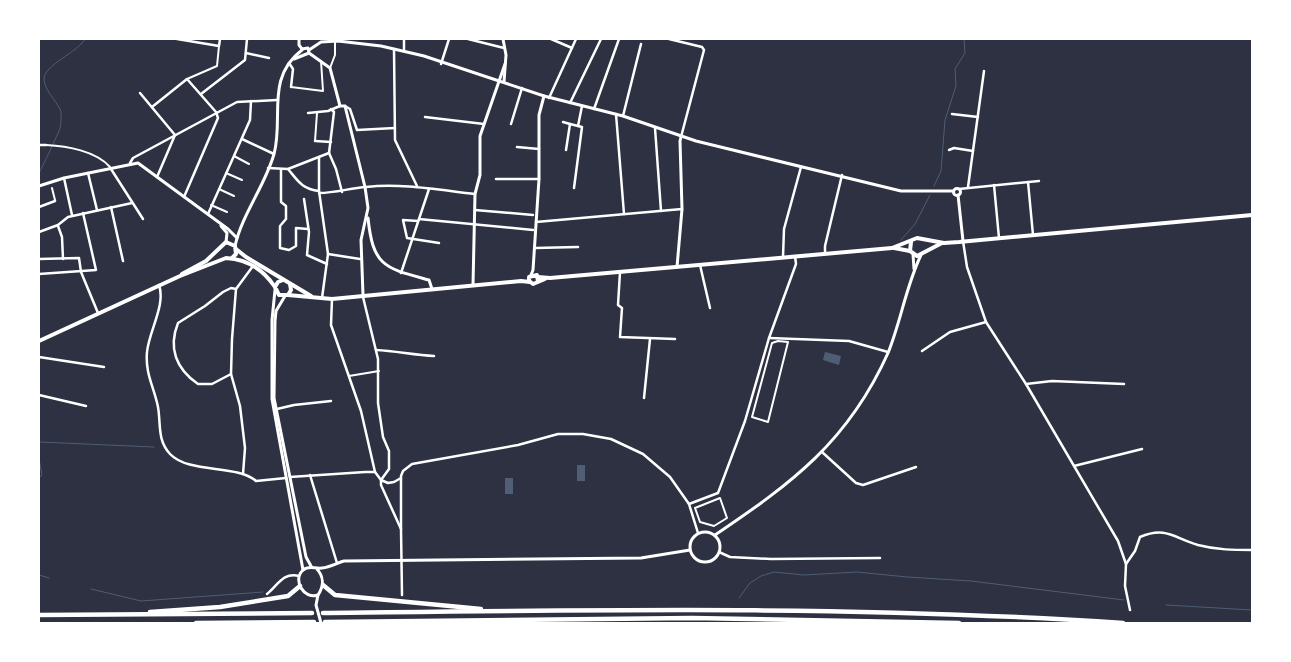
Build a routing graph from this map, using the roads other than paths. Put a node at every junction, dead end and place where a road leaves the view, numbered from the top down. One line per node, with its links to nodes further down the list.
1 (177, 39): 19 (street)
2 (220, 39): 19 (street)
3 (246, 39): 26 (street)
4 (299, 39): 23 (street)
5 (404, 39): 25 (street)
6 (449, 39): 32 (street)
7 (468, 39): 20 (street)
8 (503, 39): 20 (street)
9 (551, 39): 21 (street)
10 (576, 39): 21 (street)
11 (602, 39): 47 (street)
12 (619, 39): 53 (street)
13 (642, 39): 18 (street)
14 (669, 39): 70 (street)
15 (341, 40): 16 (street); 17 (street)
16 (335, 41): 24 (street); 34 (street)
17 (363, 41): 22 (street)
18 (641, 44): 59 (street)
19 (219, 46): 36 (street)
20 (504, 48): 33 (street)
21 (572, 48): 44 (street)
22 (394, 49): 25 (street); 67 (street)
23 (302, 50): 24 (street); 27 (street); 29 (street)
24 (309, 51): 27 (street); 30 (street)
25 (404, 52): 32 (street)
26 (246, 54): 28 (street); 42 (street)
27 (304, 55): 29 (street)
28 (269, 58)
29 (293, 59): 31 (street)
30 (321, 61): 34 (street); 39 (street)
31 (288, 64): 39 (street); 45 (street)
32 (441, 64): 37 (street)
33 (505, 64): 37 (street); 38 (street)
34 (330, 68): 48 (street)
35 (984, 71): 61 (street)
36 (187, 79): 42 (street); 51 (street)
37 (498, 80): 38 (street); 63 (street)
38 (504, 82): 40 (street)
39 (291, 87)
40 (522, 88): 43 (street); 64 (street)
41 (140, 93): 51 (street)
42 (201, 94): 54 (street)
43 (544, 96): 44 (street); 77 (street)
44 (549, 98): 47 (street)
45 (276, 100): 46 (street); 82 (street)
46 (251, 101): 54 (street); 71 (street)
47 (570, 103): 50 (street)
48 (340, 106): 49 (street); 52 (street)
49 (345, 106): 67 (street); 105 (street)
50 (582, 106): 53 (street); 66 (street)
51 (152, 108): 69 (street)
52 (331, 109): 56 (street); 73 (street)
53 (594, 109): 57 (street)
54 (216, 112): 69 (street); 118 (street)
55 (308, 113): 56 (street)
56 (317, 113): 72 (street)
57 (616, 114): 59 (street); 132 (street)
58 (952, 114): 61 (street)
59 (623, 116): 68 (street)
60 (425, 117): 63 (street)
61 (978, 117): 80 (street)
62 (563, 122): 65 (street)
63 (484, 124): 115 (street)
64 (511, 124)
65 (570, 124): 66 (street); 78 (street)
66 (578, 126): 108 (street)
67 (395, 128): 104 (street)
68 (655, 128): 70 (street); 128 (street)
69 (175, 135): 85 (street); 95 (street)
70 (681, 137): 87 (street); 125 (street)
71 (242, 139): 82 (street); 83 (street)
72 (315, 141): 73 (street)
73 (331, 142): 81 (street)
74 (39, 145): 75 (street)
75 (47, 145): 89 (street)
76 (517, 147): 77 (street)
77 (539, 149): 98 (street)
78 (566, 150)
79 (949, 150): 80 (street)
80 (973, 152): 106 (street)
81 (329, 153): 84 (street); 114 (street)
82 (274, 154): 88 (street)
83 (234, 156): 86 (street); 93 (street)
84 (319, 157): 90 (street); 113 (street)
85 (131, 163): 89 (street); 95 (street)
86 (250, 164)
87 (801, 165): 94 (street); 168 (street)
88 (268, 168): 91 (street); 148 (street)
89 (111, 169): 92 (street); 121 (street)
90 (288, 169): 91 (street); 113 (street)
91 (281, 170): 144 (street)
92 (88, 173): 96 (street); 126 (street)
93 (226, 173): 99 (street); 109 (street)
94 (842, 174): 112 (street); 165 (street)
95 (158, 177): 118 (street)
96 (64, 178): 103 (street); 136 (street)
97 (496, 179): 98 (street)
98 (539, 179): 139 (street)
99 (242, 180)
100 (1039, 181): 101 (street)
101 (1028, 182): 102 (street); 147 (street)
102 (994, 185): 106 (street); 149 (street)
103 (39, 186)
104 (417, 186): 105 (street); 110 (street)
105 (365, 187): 114 (street); 133 (street)
106 (968, 187): 111 (street)
107 (52, 188): 120 (street)
108 (574, 188)
109 (219, 189): 117 (street); 122 (street)
110 (429, 189): 115 (street); 138 (street)
111 (959, 189): 112 (street); 116 (street)
112 (953, 191): 116 (street)
113 (319, 192): 114 (street); 164 (street)
114 (342, 192)
115 (475, 194): 127 (street)
116 (958, 195): 152 (street)
117 (234, 196)
118 (184, 197): 131 (street)
119 (304, 199): 144 (street)
120 (55, 201): 123 (street)
121 (132, 203): 124 (street); 137 (street)
122 (211, 206): 129 (street); 131 (street)
123 (39, 207)
124 (111, 207): 126 (street); 174 (street)
125 (682, 209): 128 (street); 178 (street)
126 (97, 210): 130 (street)
127 (475, 210): 134 (street); 141 (street)
128 (661, 211): 132 (street)
129 (227, 212)
130 (83, 213): 136 (street); 180 (street)
131 (208, 214): 140 (street)
132 (624, 214): 139 (street)
133 (368, 215): 173 (street); 182 (street)
134 (534, 215)
135 (1252, 215): 147 (main road)
136 (72, 216): 142 (street)
137 (143, 219)
138 (418, 220): 141 (street); 150 (street); 150 (street)
139 (536, 222): 159 (street)
140 (220, 223): 148 (street); 153 (street)
141 (474, 224): 145 (street); 189 (street)
142 (58, 225): 146 (street); 172 (street)
143 (39, 227): 146 (street)
144 (308, 229): 175 (street)
145 (533, 230)
146 (40, 232)
147 (1033, 235): 149 (main road)
148 (237, 238): 158 (street)
149 (999, 238): 152 (main road)
150 (412, 239): 155 (street); 182 (street)
151 (923, 240): 154 (main road); 156 (main road); 162 (main road)
152 (963, 241): 156 (main road); 200 (street)
153 (226, 242): 158 (main road); 161 (main road)
154 (911, 242): 160 (main road); 163 (main road)
155 (439, 243)
156 (944, 243): 162 (main road)
157 (578, 246): 159 (street)
158 (236, 247): 170 (main road); 186 (main road)
159 (535, 248): 185 (street)
160 (892, 248): 163 (main road); 165 (main road)
161 (220, 250): 169 (main road); 184 (main road)
162 (926, 250): 166 (main road)
163 (911, 253): 166 (main road); 179 (street)
164 (328, 254): 173 (street); 175 (street)
165 (825, 254): 167 (main road)
166 (921, 255): 179 (street)
167 (795, 256): 168 (main road); 201 (street)
168 (784, 257): 176 (main road)
169 (226, 258): 170 (main road); 184 (main road)
170 (232, 258): 177 (main road)
171 (39, 259): 172 (street)
172 (63, 259): 180 (street)
173 (360, 260): 194 (street)
174 (123, 261)
175 (326, 264): 196 (street)
176 (700, 265): 178 (main road); 198 (street)
177 (254, 266): 190 (main road); 191 (street)
178 (676, 267): 181 (main road)
179 (914, 270): 208 (street)
180 (81, 272): 183 (street); 199 (street)
181 (620, 272): 185 (main road); 202 (street)
182 (401, 273): 192 (street)
183 (39, 274)
184 (180, 276): 188 (main road)
185 (534, 277): 189 (main road)
186 (283, 280): 187 (main road); 190 (main road)
187 (290, 284): 193 (main road); 195 (main road)
188 (159, 285): 199 (main road); 227 (street)
189 (473, 285): 192 (main road)
190 (275, 288): 193 (main road); 229 (street)
191 (236, 289): 213 (street); 213 (street)
192 (432, 289): 194 (main road)
193 (286, 295): 195 (main road); 221 (street)
194 (362, 295): 197 (main road); 206 (street)
195 (311, 296): 196 (main road)
196 (322, 298): 197 (main road)
197 (332, 299): 214 (street)
198 (710, 308)
199 (99, 313): 204 (main road)
200 (986, 322): 207 (street); 215 (street)
201 (769, 338): 208 (street); 236 (street)
202 (650, 339): 203 (street); 218 (street)
203 (675, 339)
204 (39, 341)
205 (788, 342): 205 (street)
206 (376, 350): 209 (street); 212 (street)
207 (922, 351)
208 (888, 352): 223 (street)
209 (434, 356)
210 (39, 357): 211 (street)
211 (104, 367)
212 (379, 370): 214 (street); 231 (street)
213 (231, 374): 227 (street)
214 (349, 376): 226 (street)
215 (1026, 384): 216 (street); 225 (street)
216 (1124, 384)
217 (39, 395): 220 (street)
218 (644, 398)
219 (331, 401): 221 (street)
220 (86, 406)
221 (276, 410): 229 (street)
222 (1142, 448): 225 (street)
223 (822, 452): 224 (street); 240 (street)
224 (916, 466)
225 (1074, 466): 247 (street)
226 (375, 472): 228 (street); 231 (street)
227 (243, 474): 229 (street)
228 (310, 475): 229 (street); 246 (street)
229 (288, 478): 248 (street); 251 (street)
230 (400, 478): 232 (street); 234 (street); 236 (street)
231 (381, 480): 233 (street); 235 (street)
232 (394, 482): 233 (street); 234 (street)
233 (388, 484): 235 (street)
234 (401, 487): 238 (street)
235 (384, 491): 238 (street)
236 (689, 504): 239 (street)
237 (714, 526): 237 (street)
238 (401, 529): 245 (street)
239 (698, 533): 240 (street); 241 (street)
240 (714, 535): 243 (street)
241 (690, 550): 243 (street); 245 (street)
242 (1252, 550): 247 (street)
243 (719, 552): 244 (street)
244 (880, 558)
245 (401, 560): 246 (street); 258 (street)
246 (336, 563): 249 (street)
247 (1126, 564): 261 (street)
248 (311, 567): 250 (street); 251 (street)
249 (328, 567): 250 (street); 253 (street)
250 (316, 568): 253 (street)
251 (303, 570): 252 (street)
252 (299, 576): 255 (street); 256 (street)
253 (322, 578): 254 (street)
254 (323, 585): 257 (street); 262 (highway)
255 (300, 586): 259 (street); 265 (highway)
256 (267, 594)
257 (318, 594): 259 (street); 260 (street)
258 (402, 595)
259 (310, 596): 260 (street)
260 (316, 605): 270 (street)
261 (1130, 610)
262 (487, 611): 264 (highway); 273 (highway)
263 (312, 613): 265 (highway)
264 (323, 613)
265 (139, 614): 266 (highway)
266 (39, 615)
267 (477, 620): 270 (highway); 271 (highway); 272 (highway)
268 (314, 622): 269 (highway)
269 (196, 623)
270 (323, 623)
271 (466, 623)
272 (959, 623)
273 (1123, 623)

